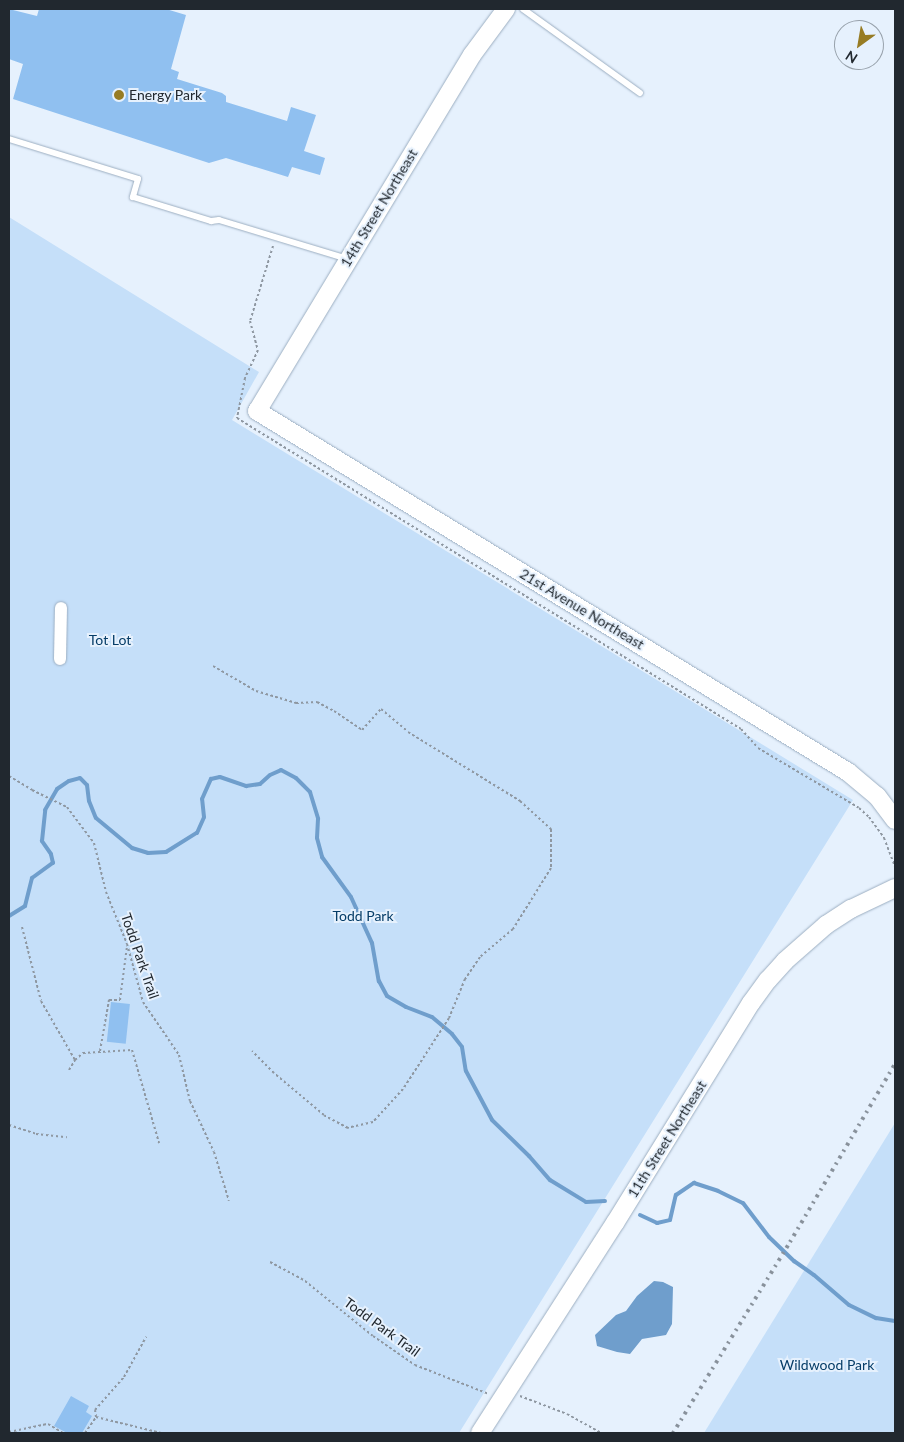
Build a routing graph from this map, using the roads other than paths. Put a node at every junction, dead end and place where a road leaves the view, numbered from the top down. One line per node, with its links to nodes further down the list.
1 (506, 9): 5 (street, 14th Street Northeast)
2 (523, 9): 3 (lane)
3 (640, 93)
4 (9, 139): 5 (lane)
5 (348, 259): 6 (street, 14th Street Northeast)
6 (252, 417): 9 (street, 21st Avenue Northeast)
7 (61, 608): 8 (street)
8 (60, 659)
9 (895, 820)
10 (895, 888): 11 (street, 11th Street Northeast)
11 (480, 1433)

